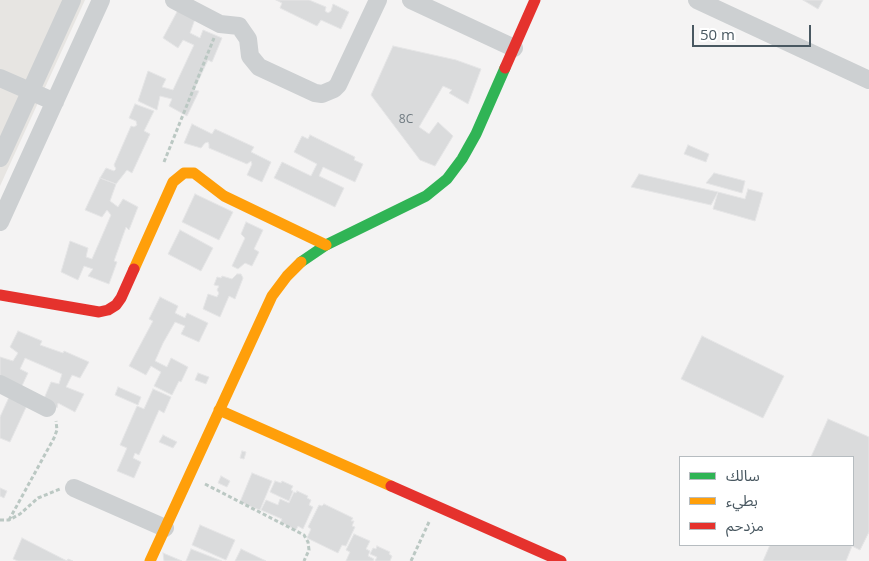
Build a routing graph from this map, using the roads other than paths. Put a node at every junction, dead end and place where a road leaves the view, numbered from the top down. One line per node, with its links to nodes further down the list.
1 (72, 0): 12 (street)
2 (101, 0): 13 (street)
3 (174, 0): 4 (street)
4 (378, 0)
5 (411, 0): 9 (street)
6 (535, 0): 9 (street)
7 (697, 0): 8 (street)
8 (726, 6): 11 (street)
9 (514, 48): 16 (street)
10 (0, 78): 12 (street)
11 (869, 80)
12 (30, 92): 13 (street); 14 (street)
13 (55, 102): 15 (street)
14 (0, 158)
15 (0, 222)
16 (326, 245): 17 (street); 20 (street)
17 (0, 295)
18 (0, 384): 19 (street)
19 (47, 408)
20 (219, 410): 22 (street); 24 (street)
21 (74, 488): 22 (street)
22 (165, 528): 23 (street)
23 (150, 561)
24 (560, 561)

